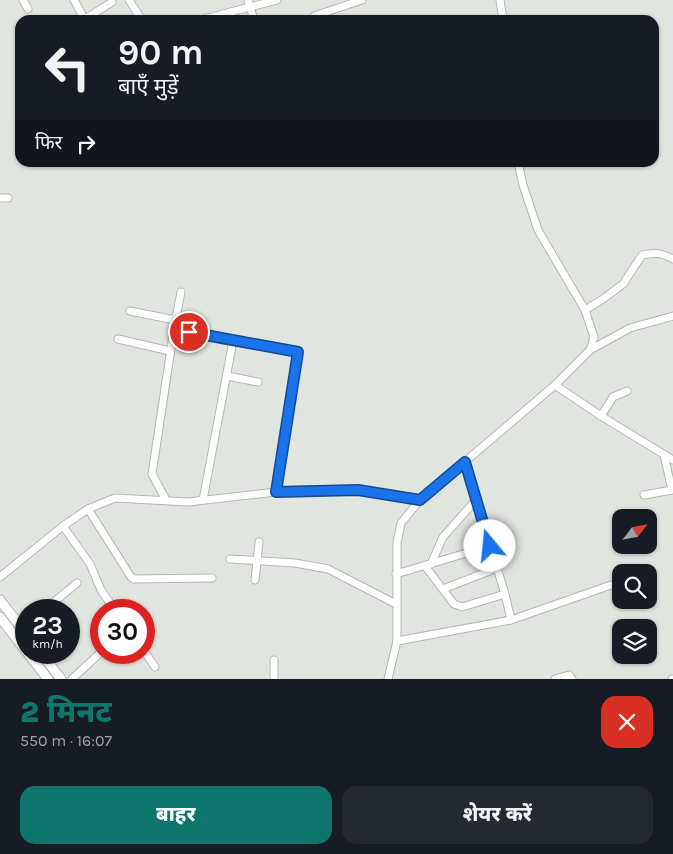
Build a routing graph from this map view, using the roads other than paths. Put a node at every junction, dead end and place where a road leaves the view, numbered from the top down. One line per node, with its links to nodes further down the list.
1 (23, 0): 9 (street)
2 (74, 0): 10 (street)
3 (129, 0): 12 (street)
4 (276, 0): 8 (street)
5 (362, 0): 15 (street)
6 (500, 0): 16 (street)
7 (112, 2): 11 (street)
8 (249, 3): 13 (street); 14 (street)
9 (28, 8)
10 (82, 15)
11 (92, 15)
12 (139, 15)
13 (214, 15)
14 (253, 15)
15 (317, 15)
16 (502, 15)
17 (519, 167): 22 (street)
18 (0, 198): 19 (street)
19 (8, 198)
20 (673, 259): 22 (street)
21 (181, 292): 25 (street)
22 (585, 310): 29 (street)
23 (130, 311): 25 (street)
24 (673, 316): 29 (street)
25 (175, 320): 26 (street)
26 (174, 329): 28 (street); 30 (street)
27 (118, 340): 30 (street)
28 (234, 341): 31 (street); 39 (street)
29 (590, 350): 33 (street)
30 (170, 351): 41 (street)
31 (227, 376): 32 (street); 42 (street)
32 (258, 382)
33 (555, 384): 35 (street); 38 (street)
34 (627, 391): 35 (street)
35 (601, 416): 36 (street)
36 (664, 454): 37 (street); 40 (street)
37 (673, 460)
38 (465, 462): 43 (street); 44 (street)
39 (276, 492): 42 (street); 43 (street)
40 (644, 494)
41 (166, 500): 42 (street); 45 (street)
42 (203, 500)
43 (420, 500): 53 (street)
44 (476, 500): 48 (street); 51 (street)
45 (88, 509): 46 (street); 55 (street)
46 (63, 526): 54 (street); 62 (street)
47 (259, 542): 50 (street)
48 (490, 546): 51 (street); 52 (street)
49 (230, 559): 50 (street)
50 (258, 561): 56 (street); 64 (street)
51 (428, 565): 53 (street); 59 (street)
52 (497, 568): 59 (street); 60 (street)
53 (396, 574): 64 (street)
54 (0, 578)
55 (212, 578)
56 (255, 580)
57 (77, 583): 61 (street)
58 (611, 585): 67 (street)
59 (443, 589): 60 (street)
60 (504, 594): 67 (street)
61 (57, 599)
62 (107, 599)
63 (0, 600): 66 (main road)
64 (396, 604): 69 (street)
65 (0, 617): 68 (main road)
66 (15, 617)
67 (511, 620): 69 (street)
68 (15, 636)
69 (397, 641): 80 (street)
70 (274, 660): 79 (street)
71 (90, 662): 78 (street)
72 (36, 664): 77 (main road)
73 (48, 664): 76 (main road)
74 (153, 664): 75 (street)
75 (155, 667)
76 (58, 678)
77 (48, 679)
78 (72, 679)
79 (274, 679)
80 (388, 679)
81 (555, 679): 82 (street)
82 (572, 679)

